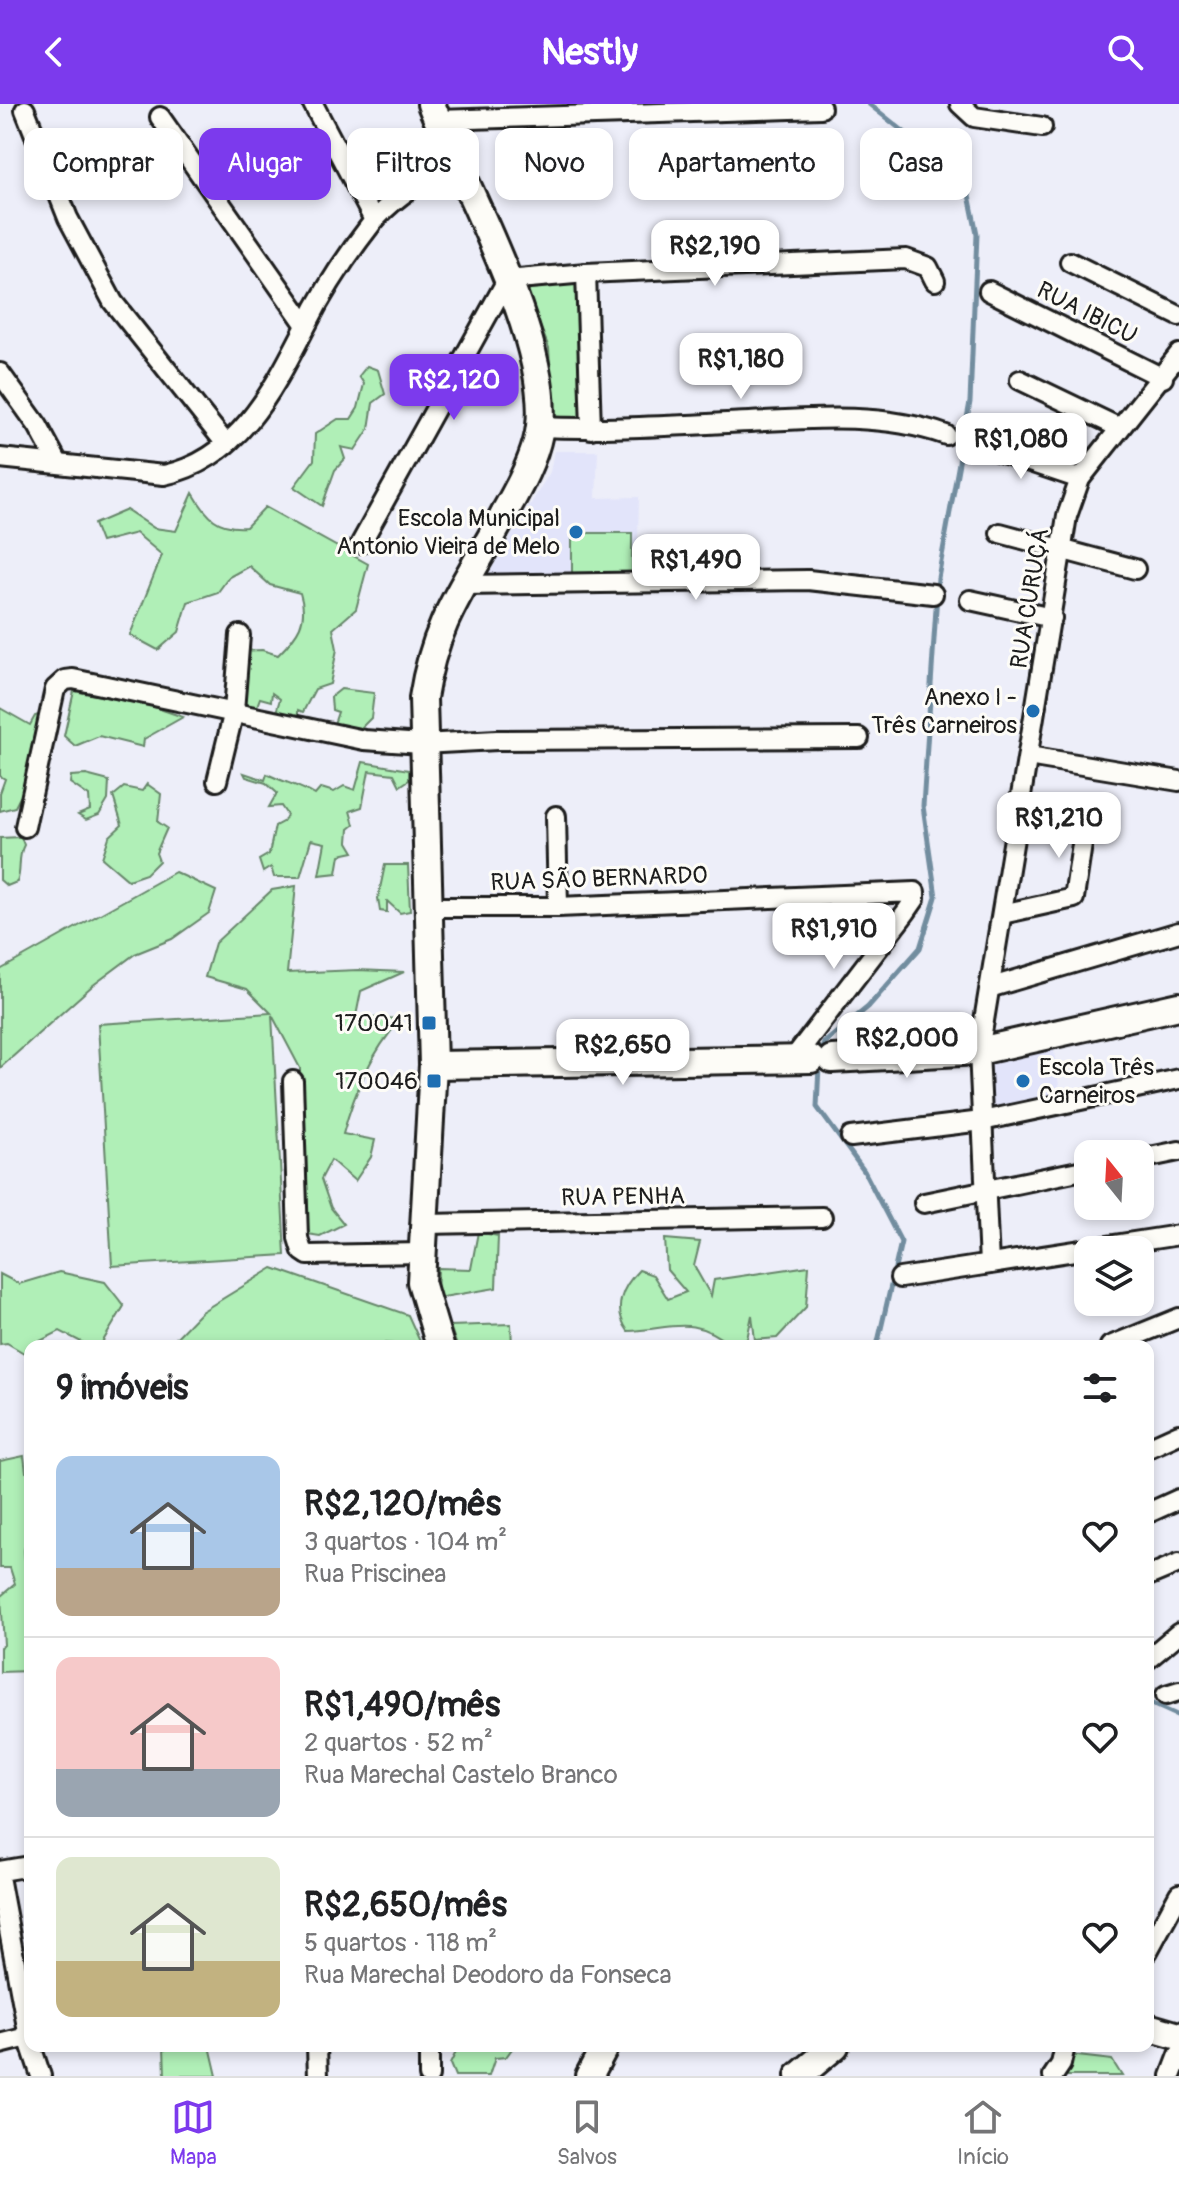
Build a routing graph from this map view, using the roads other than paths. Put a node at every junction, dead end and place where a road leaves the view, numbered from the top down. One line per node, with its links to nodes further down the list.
1 (313, 104): 10 (street)
2 (960, 104): 7 (street)
3 (821, 108): 5 (street)
4 (25, 110): 26 (street)
5 (434, 112)
6 (160, 117): 17 (street)
7 (1042, 127)
8 (400, 200): 10 (street)
9 (472, 200): 13 (main road)
10 (374, 220): 17 (street)
11 (1070, 262): 16 (street)
12 (586, 273): 13 (street); 14 (street); 24 (street)
13 (507, 280): 22 (main road); 32 (street)
14 (935, 281)
15 (989, 291): 20 (street, RUA IBICU)
16 (1179, 316)
17 (306, 325): 26 (street)
18 (1179, 354): 20 (street, RUA CURUÇÁ)
19 (0, 373): 29 (street)
20 (1163, 378): 23 (street, RUA CURUÇÁ)
21 (1020, 380): 23 (street)
22 (540, 427): 24 (street); 35 (main road)
23 (1120, 428): 30 (street, RUA CURUÇÁ)
24 (591, 429): 25 (street)
25 (946, 435)
26 (226, 444): 29 (street)
27 (976, 444): 30 (street)
28 (0, 458): 29 (street)
29 (58, 463)
30 (1080, 479): 33 (street, RUA CURUÇÁ)
31 (1000, 533): 33 (street)
32 (361, 543)
33 (1061, 547): 34 (street); 38 (street, RUA CURUÇÁ)
34 (1135, 569)
35 (461, 585): 36 (street); 42 (main road)
36 (933, 594)
37 (970, 600): 38 (street)
38 (1052, 618): 43 (street, RUA CURUÇÁ)
39 (240, 635): 40 (street)
40 (234, 711): 42 (street); 44 (street); 47 (street)
41 (859, 738): 42 (street)
42 (422, 744): 49 (main road)
43 (1028, 756): 45 (street); 51 (street, RUA CURUÇÁ)
44 (217, 781)
45 (1179, 781)
46 (556, 816): 50 (street)
47 (25, 827)
48 (1084, 831): 51 (street)
49 (431, 907): 50 (street, RUA SÃO BERNARDO); 57 (main road)
50 (558, 907): 56 (street, RUA SÃO BERNARDO)
51 (1002, 914): 53 (street, RUA CURUÇÁ)
52 (1179, 932): 53 (street)
53 (992, 987): 55 (street, RUA CURUÇÁ)
54 (1179, 1006): 55 (main road)
55 (979, 1051): 56 (main road); 60 (street, RUA CURUÇÁ)
56 (812, 1059): 57 (main road)
57 (433, 1065): 68 (main road)
58 (1179, 1079): 60 (street)
59 (293, 1081): 70 (street)
60 (982, 1121): 61 (street); 65 (street, RUA CURUÇÁ)
61 (851, 1137)
62 (1179, 1151): 63 (street)
63 (1154, 1156)
64 (1074, 1172): 65 (street)
65 (986, 1188): 66 (street); 71 (street, RUA CURUÇÁ)
66 (924, 1203)
67 (822, 1217): 68 (street, RUA PENHA)
68 (425, 1224): 70 (main road)
69 (1179, 1235): 71 (street)
70 (423, 1253): 74 (main road)
71 (989, 1264): 72 (street)
72 (900, 1278)
73 (1176, 1319): 75 (street)
74 (438, 1340)
75 (1125, 1340)
76 (1179, 1434): 77 (street)
77 (1154, 1445)
78 (1179, 1499): 79 (street)
79 (1154, 1510)
80 (1179, 1563): 81 (street)
81 (1154, 1573)
82 (1179, 1633): 83 (street)
83 (1154, 1654)
84 (24, 1867): 85 (street)
85 (0, 1871)
86 (0, 1882): 89 (street)
87 (1179, 1894): 88 (street)
88 (1154, 1940)
89 (24, 1999)
90 (1154, 2029): 91 (main road)
91 (1179, 2036)
92 (24, 2042): 93 (street)
93 (0, 2044)
94 (33, 2052): 101 (street)
95 (317, 2052): 102 (street)
96 (429, 2052): 103 (street)
97 (602, 2052): 104 (main road)
98 (828, 2052): 105 (main road)
99 (1064, 2052): 106 (street)
100 (1179, 2055): 107 (street)
101 (41, 2076)
102 (318, 2076)
103 (429, 2076)
104 (589, 2076)
105 (799, 2076)
106 (1053, 2076)
107 (1171, 2076)

